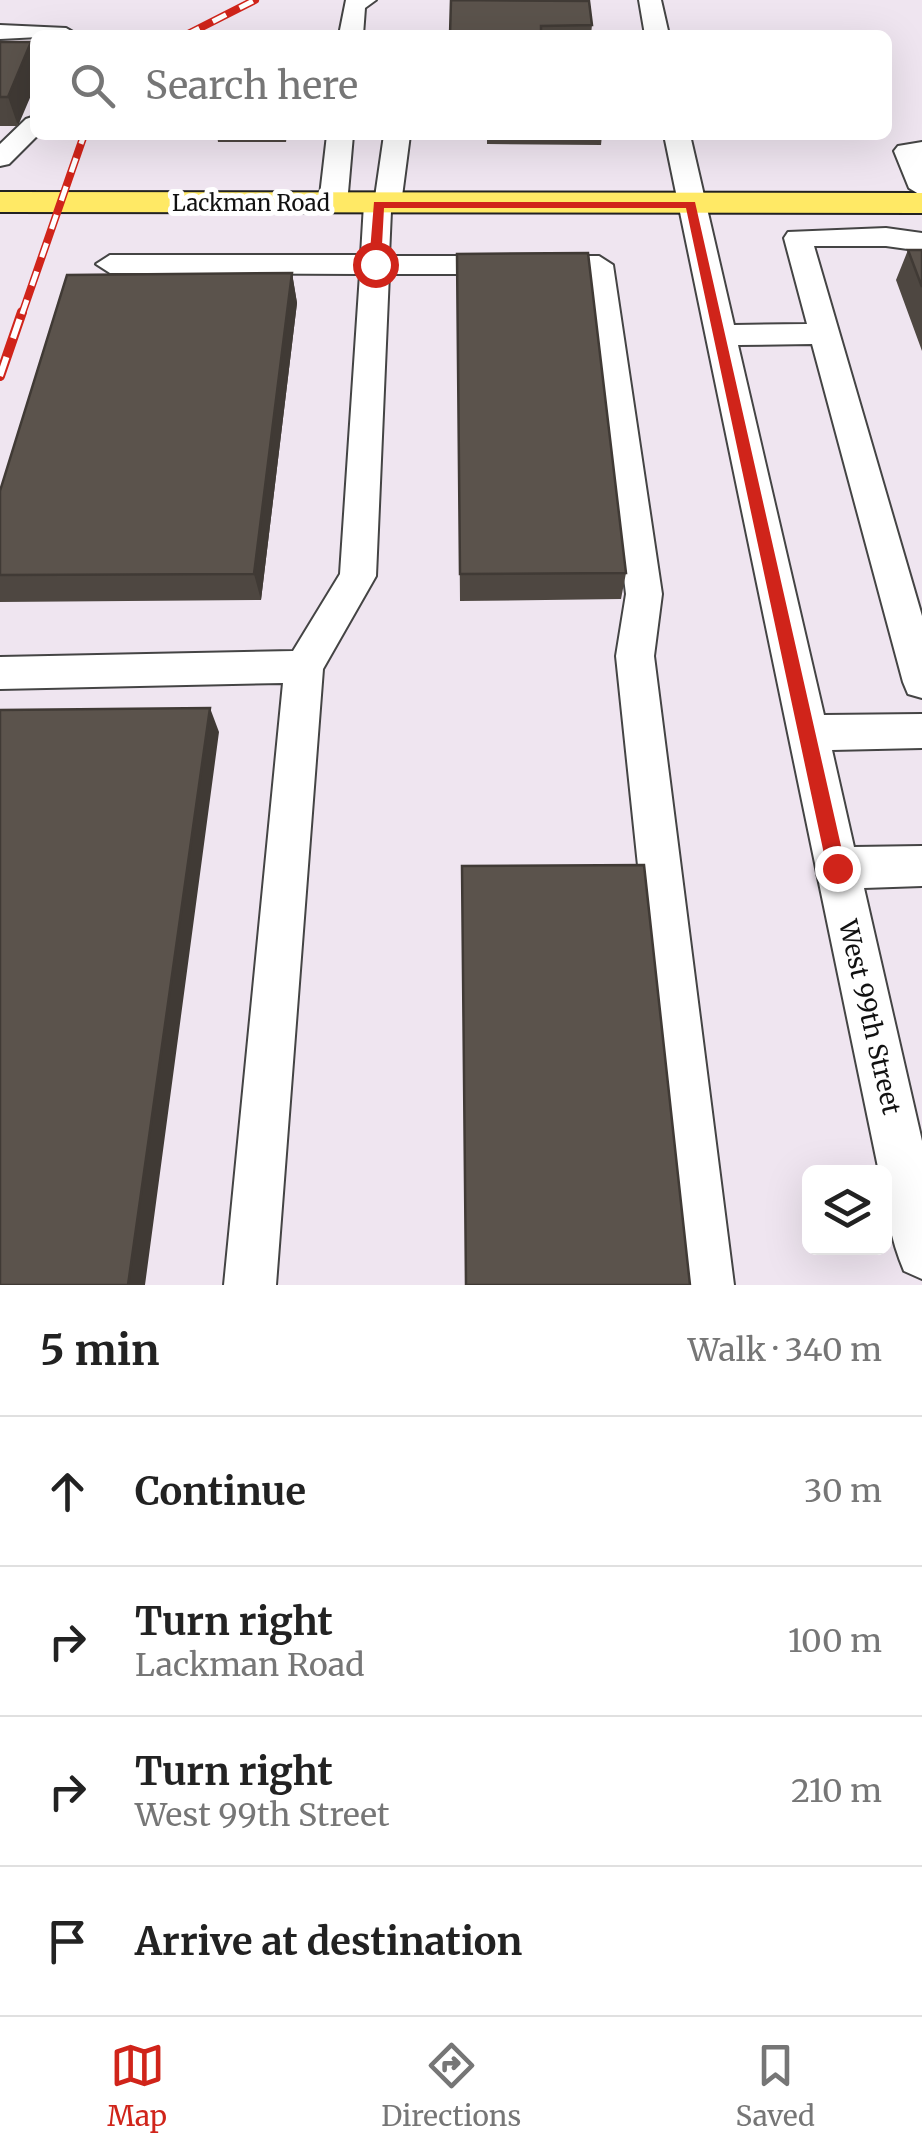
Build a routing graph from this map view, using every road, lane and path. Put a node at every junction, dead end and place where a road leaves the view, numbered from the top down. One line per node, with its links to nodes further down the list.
1 (365, 0): 3 (street)
2 (650, 0): 4 (street)
3 (351, 30)
4 (656, 30)
5 (0, 32): 6 (street)
6 (30, 33)
7 (30, 128): 12 (street)
8 (339, 140): 16 (street)
9 (397, 140): 17 (street)
10 (678, 140): 18 (street, West 99th Street)
11 (922, 150): 13 (street)
12 (3, 151)
13 (922, 188)
14 (0, 202): 16 (main road, Lackman Road)
15 (922, 203): 18 (main road, Lackman Road)
16 (333, 204): 17 (main road, Lackman Road)
17 (383, 204): 18 (main road, Lackman Road); 21 (street)
18 (691, 204): 22 (street, West 99th Street)
19 (922, 242): 23 (street)
20 (110, 264): 21 (street)
21 (375, 264): 24 (street); 34 (street)
22 (719, 334): 23 (street); 28 (street, West 99th Street)
23 (824, 334): 26 (street)
24 (304, 666): 25 (street); 33 (street)
25 (0, 673)
26 (922, 682)
27 (922, 732): 28 (street)
28 (807, 733): 30 (street, West 99th Street)
29 (922, 866): 30 (street)
30 (837, 868): 31 (street, West 99th Street)
31 (910, 1142): 32 (street, West 99th Street)
32 (922, 1253)
33 (250, 1285)
34 (708, 1285)

